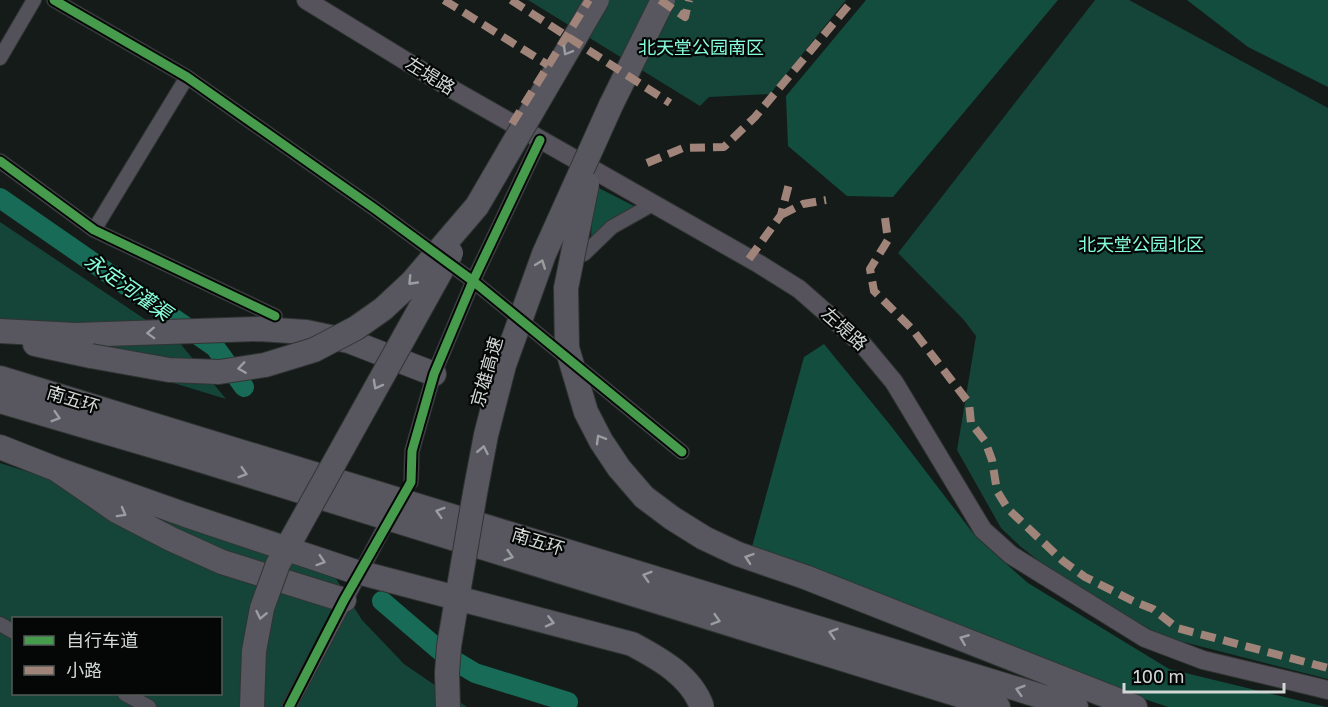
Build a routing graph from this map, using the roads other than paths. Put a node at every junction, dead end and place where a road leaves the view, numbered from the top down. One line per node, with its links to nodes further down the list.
1 (34, 0): 6 (street)
2 (54, 0): 7 (street)
3 (306, 0): 9 (main road, 左堤路)
4 (597, 0): 13 (highway, one-way to 13, bridge)
5 (663, 0): 8 (highway, 京雄高速, bridge)
6 (0, 58)
7 (187, 77): 14 (street); 15 (street)
8 (611, 105): 33 (highway, 京雄高速, one-way to 8, bridge); 37 (highway, one-way to 8, bridge)
9 (540, 140): 11 (main road, 左堤路); 15 (street)
10 (0, 161): 14 (street)
11 (577, 161): 12 (main road, 左堤路); 12 (street)
12 (653, 204): 28 (main road, 左堤路)
13 (477, 206): 18 (highway, one-way to 18, bridge); 31 (highway, one-way to 31, bridge)
14 (94, 230): 16 (street)
15 (473, 281): 19 (street); 23 (street)
16 (284, 324): 17 (highway, one-way to 17); 19 (highway)
17 (0, 331)
18 (0, 336)
19 (434, 374): 25 (street)
20 (0, 378): 36 (highway, 南五环, one-way to 20)
21 (0, 400): 35 (highway, 南五环, one-way to 35)
22 (0, 447): 24 (highway)
23 (682, 452)
24 (56, 469): 27 (highway, one-way to 27); 34 (highway, one-way to 34, bridge)
25 (411, 482)
26 (384, 528): 27 (street)
27 (344, 600): 32 (street)
28 (1328, 690)
29 (128, 695): 30 (street)
30 (149, 707)
31 (252, 707)
32 (289, 707)
33 (448, 707)
34 (702, 707)
35 (998, 707)
36 (1076, 707)
37 (1136, 707)

